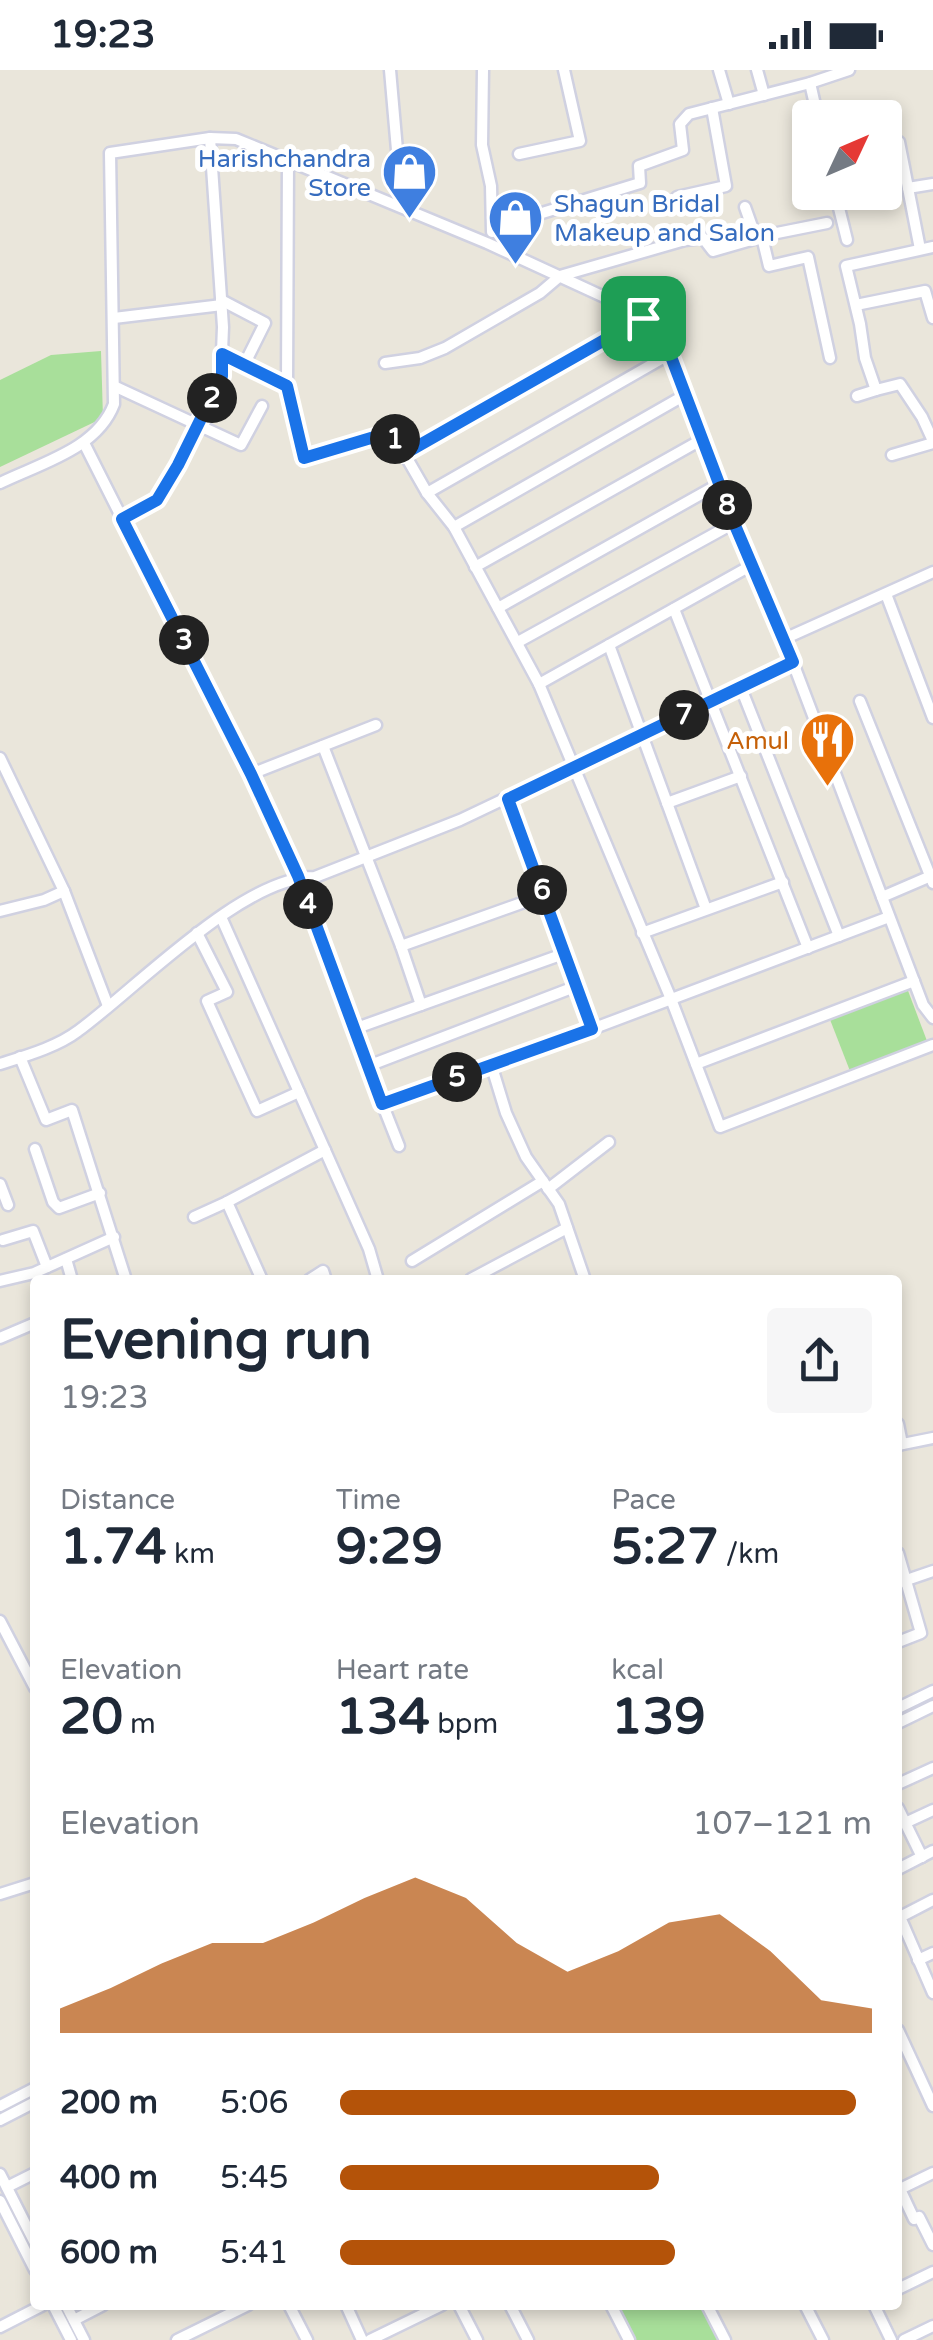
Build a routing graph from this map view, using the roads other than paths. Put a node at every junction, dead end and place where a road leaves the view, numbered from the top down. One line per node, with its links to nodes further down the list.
1 (390, 70): 19 (street)
2 (484, 70): 23 (street)
3 (564, 70): 13 (street)
4 (719, 70): 10 (street)
5 (757, 70): 8 (street)
6 (848, 70): 7 (street)
7 (810, 84): 8 (street); 9 (street)
8 (764, 95): 10 (street)
9 (814, 100)
10 (730, 104): 11 (street)
11 (712, 108): 18 (street); 23 (street)
12 (210, 138): 15 (street); 31 (street); 33 (street)
13 (519, 154)
14 (902, 157): 17 (street)
15 (288, 160): 19 (street); 42 (street)
16 (933, 184): 17 (street)
17 (908, 188): 28 (street)
18 (678, 197)
19 (402, 207): 26 (street)
20 (745, 207): 24 (street)
21 (840, 210): 25 (street)
22 (827, 223): 24 (street)
23 (493, 228): 26 (street)
24 (759, 238): 29 (street); 38 (street)
25 (847, 240)
26 (487, 243): 29 (street)
27 (933, 246): 28 (street)
28 (920, 250): 32 (street)
29 (560, 276): 34 (street); 39 (street)
30 (929, 290): 32 (street); 35 (street)
31 (222, 302): 33 (street); 36 (street); 40 (street)
32 (856, 305): 43 (street)
33 (114, 318): 41 (street)
34 (643, 318): 37 (street); 51 (street)
35 (933, 318)
36 (222, 354): 40 (street); 47 (street)
37 (670, 354): 44 (street); 55 (street)
38 (830, 358)
39 (384, 363)
40 (244, 365): 42 (street)
41 (116, 386): 47 (street); 50 (street)
42 (287, 386): 51 (street)
43 (876, 390): 45 (street); 49 (street)
44 (685, 395): 48 (street); 58 (street)
45 (857, 396)
46 (262, 406): 47 (street)
47 (201, 424): 56 (street)
48 (700, 440): 54 (street); 60 (street)
49 (933, 442): 52 (street)
50 (84, 443): 53 (street); 56 (street)
51 (404, 454): 55 (street)
52 (892, 455)
53 (0, 483)
54 (719, 484): 57 (street); 63 (street)
55 (427, 493): 58 (street)
56 (122, 519): 79 (street)
57 (734, 523): 59 (street); 66 (street)
58 (454, 528): 60 (street)
59 (752, 565): 64 (street); 65 (street)
60 (475, 567): 63 (street)
61 (933, 572): 62 (street)
62 (886, 594): 65 (street); 73 (street)
63 (498, 608): 66 (street)
64 (674, 609): 67 (street); 71 (street)
65 (784, 639): 68 (street)
66 (518, 642): 69 (street)
67 (609, 645): 69 (street); 75 (street)
68 (793, 662): 70 (street); 89 (street)
69 (539, 684): 78 (street)
70 (741, 688): 71 (street); 96 (street)
71 (712, 701): 75 (street); 80 (street)
72 (860, 702): 85 (street)
73 (933, 718)
74 (376, 726): 76 (street)
75 (640, 736): 78 (street); 82 (street)
76 (323, 746): 79 (street); 83 (street)
77 (0, 758): 87 (street)
78 (575, 768): 81 (street); 95 (street)
79 (251, 774): 84 (street)
80 (741, 776): 82 (street); 86 (street)
81 (508, 799): 83 (street); 88 (street)
82 (667, 803): 90 (street)
83 (368, 856): 84 (street); 97 (street)
84 (298, 876): 92 (street); 109 (street)
85 (932, 878): 89 (street)
86 (783, 882): 90 (street); 98 (street)
87 (64, 891): 91 (street); 106 (street)
88 (544, 895): 97 (street); 99 (street)
89 (882, 897): 93 (street)
90 (706, 909): 95 (street)
91 (0, 911)
92 (221, 917): 94 (street); 100 (street)
93 (889, 917): 96 (street); 101 (street)
94 (197, 932): 103 (street); 106 (street)
95 (642, 932): 104 (street)
96 (839, 936): 98 (street)
97 (400, 946): 105 (street)
98 (808, 948): 104 (street)
99 (566, 953): 102 (street); 105 (street)
100 (249, 981): 103 (street); 116 (street)
101 (914, 981): 107 (street); 114 (street)
102 (577, 986): 108 (street); 115 (street)
103 (227, 992): 116 (street)
104 (671, 999): 108 (street); 114 (street)
105 (421, 1005): 109 (street)
106 (108, 1006): 111 (street)
107 (933, 1018)
108 (592, 1029): 113 (street)
109 (354, 1030): 115 (street)
110 (933, 1046): 114 (street)
111 (20, 1058): 112 (street); 124 (street)
112 (0, 1064)
113 (491, 1064): 117 (street); 123 (street)
114 (696, 1064)
115 (368, 1066): 117 (street)
116 (298, 1092): 121 (street)
117 (382, 1104): 119 (street)
118 (609, 1142): 123 (street)
119 (399, 1146)
120 (35, 1149): 124 (street)
121 (325, 1150): 125 (street); 137 (street)
122 (0, 1184): 126 (street)
123 (545, 1184): 128 (street); 132 (street)
124 (100, 1194): 129 (street)
125 (227, 1202): 127 (street); 136 (street)
126 (8, 1205)
127 (194, 1217)
128 (567, 1228): 138 (street); 139 (street)
129 (114, 1237): 131 (street); 135 (street)
130 (3, 1240): 133 (street)
131 (66, 1259): 133 (street); 134 (street)
132 (412, 1261)
133 (48, 1266): 140 (street)
134 (71, 1275)
135 (125, 1275)
136 (260, 1275)
137 (377, 1275)
138 (479, 1275)
139 (580, 1275)
140 (0, 1282)
141 (30, 1324): 142 (street)
142 (0, 1338)
143 (933, 1438): 144 (street)
144 (902, 1445)
145 (933, 1572): 146 (street)
146 (902, 1581): 148 (street)
147 (0, 1620): 149 (street)
148 (902, 1641)
149 (30, 1678)
150 (933, 1691): 151 (street)
151 (902, 1706)
152 (933, 1706): 153 (street)
153 (902, 1722)
154 (933, 1768): 155 (street)
155 (902, 1782)
156 (933, 1810): 158 (street)
157 (902, 1817): 158 (street)
158 (905, 1823): 159 (street)
159 (928, 1854): 160 (street)
160 (902, 1867)
161 (30, 1885): 162 (street)
162 (0, 1894)
163 (933, 1900): 164 (street)
164 (902, 1913)
165 (902, 1924): 167 (street)
166 (933, 1953): 167 (street)
167 (918, 1960): 168 (street)
168 (933, 1993)
169 (902, 2039): 173 (street)
170 (30, 2091): 172 (street)
171 (30, 2105): 174 (street)
172 (0, 2106)
173 (933, 2106)
174 (0, 2120)
175 (933, 2173): 179 (street)
176 (0, 2174): 178 (street)
177 (30, 2176): 178 (street)
178 (7, 2187): 182 (street)
179 (902, 2188)
180 (902, 2195): 183 (street)
181 (0, 2201): 184 (street)
182 (30, 2233)
183 (933, 2245)
184 (30, 2260)
185 (933, 2272): 186 (street)
186 (902, 2286)
187 (32, 2310): 202 (street)
188 (55, 2310): 205 (street)
189 (69, 2310): 201 (street)
190 (93, 2310): 201 (street)
191 (238, 2310): 207 (street)
192 (291, 2310): 204 (street)
193 (349, 2310): 208 (street)
194 (432, 2310): 209 (street)
195 (462, 2310): 210 (street)
196 (513, 2310): 211 (street)
197 (613, 2310): 212 (street)
198 (709, 2310): 213 (street)
199 (808, 2310): 214 (street)
200 (876, 2310): 215 (street)
201 (74, 2320): 206 (street)
202 (1, 2324)
203 (933, 2326): 216 (street)
204 (302, 2338)
205 (70, 2340)
206 (84, 2340)
207 (178, 2340)
208 (362, 2340)
209 (370, 2340)
210 (477, 2340)
211 (528, 2340)
212 (628, 2340)
213 (724, 2340)
214 (823, 2340)
215 (891, 2340)
216 (904, 2340)

